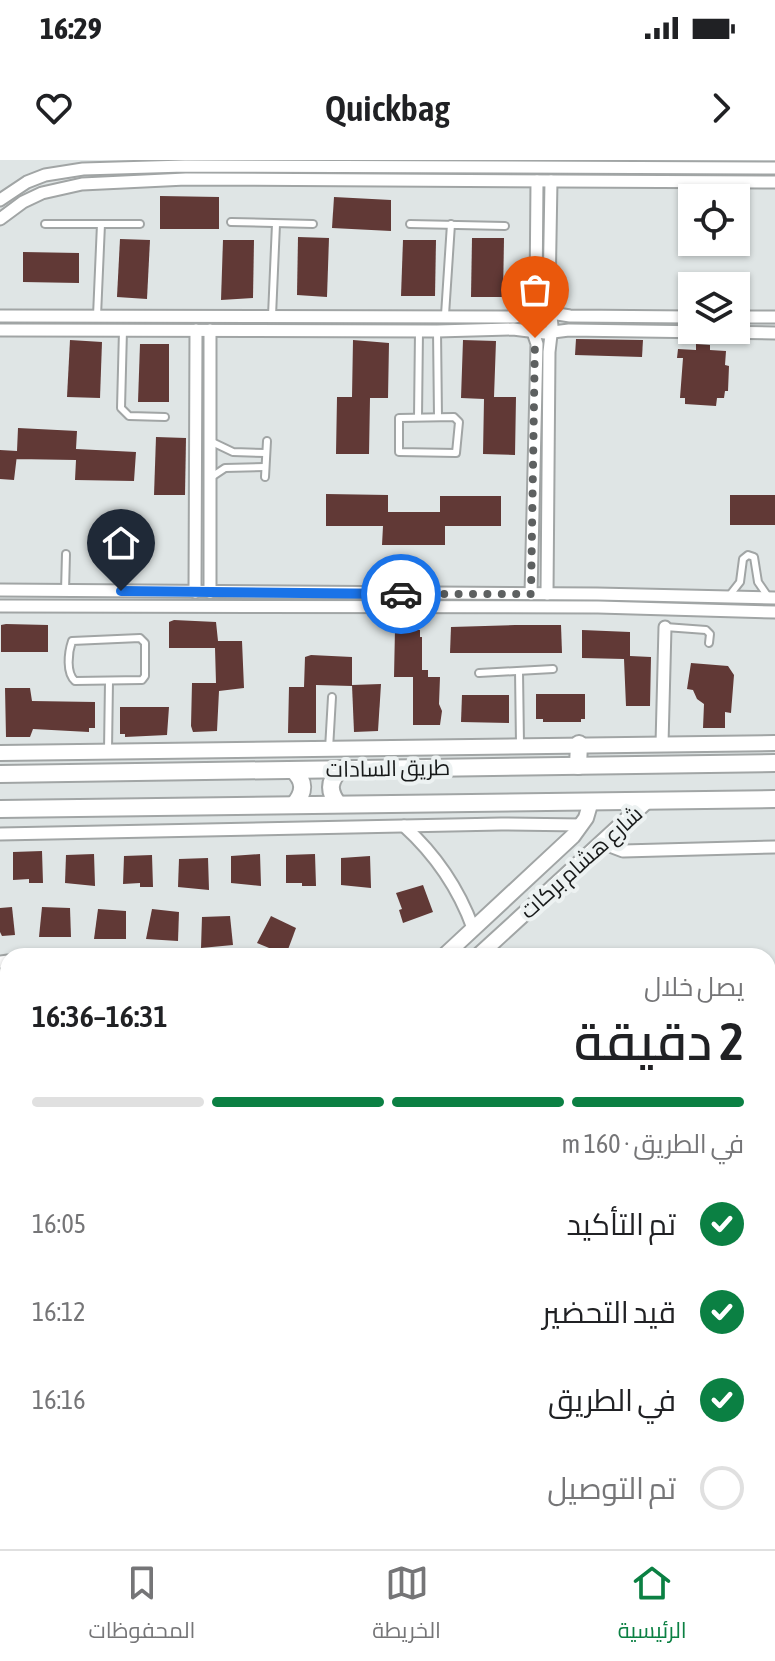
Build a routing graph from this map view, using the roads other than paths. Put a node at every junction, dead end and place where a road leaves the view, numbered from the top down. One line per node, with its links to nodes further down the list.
1 (286, 163): 2 (street); 6 (street)
2 (440, 163): 4 (street)
3 (132, 164): 6 (street); 12 (street)
4 (539, 164): 5 (street)
5 (638, 164): 7 (street)
6 (185, 166): 8 (street)
7 (775, 168)
8 (186, 179): 9 (street); 13 (street)
9 (537, 181): 10 (street); 24 (street)
10 (551, 181): 11 (street); 23 (street)
11 (775, 182)
12 (0, 200)
13 (0, 219)
14 (231, 222): 18 (lane)
15 (45, 224): 16 (lane)
16 (101, 224): 17 (lane); 27 (lane)
17 (140, 224)
18 (276, 224): 19 (lane); 28 (lane)
19 (313, 224)
20 (410, 224): 21 (lane)
21 (451, 224): 22 (lane); 25 (lane)
22 (505, 226)
23 (551, 312): 24 (street); 29 (street); 39 (street)
24 (532, 313): 25 (street); 38 (street)
25 (445, 315): 28 (street)
26 (0, 316): 27 (street)
27 (97, 316): 28 (street)
28 (272, 316)
29 (678, 317)
30 (750, 317): 31 (street)
31 (775, 317)
32 (0, 330): 33 (street)
33 (123, 330): 34 (street); 41 (lane)
34 (196, 330): 35 (street); 54 (street)
35 (210, 330): 36 (street); 44 (street)
36 (419, 331): 37 (street); 42 (lane)
37 (437, 331): 38 (street); 43 (lane)
38 (533, 332): 39 (street); 57 (street)
39 (552, 332): 40 (street); 58 (street)
40 (775, 333)
41 (165, 417)
42 (418, 417): 43 (lane); 43 (lane)
43 (438, 417)
44 (210, 441): 46 (lane); 49 (street)
45 (267, 441): 46 (lane)
46 (266, 453): 47 (lane)
47 (265, 467): 48 (lane); 49 (lane)
48 (265, 477)
49 (210, 478): 55 (street)
50 (66, 554): 52 (lane)
51 (0, 590): 52 (street)
52 (65, 591): 53 (street)
53 (149, 591): 54 (street); 64 (street)
54 (195, 592): 55 (street)
55 (210, 592): 56 (street)
56 (256, 592): 62 (street); 65 (street)
57 (531, 594): 58 (street); 62 (street)
58 (547, 594): 59 (street)
59 (597, 594): 60 (street); 66 (street)
60 (727, 597): 61 (street); 61 (lane)
61 (772, 598)
62 (491, 601): 65 (street); 66 (street)
63 (0, 606): 64 (street)
64 (149, 607): 65 (street)
65 (255, 607)
66 (598, 607): 67 (street)
67 (775, 612)
68 (665, 627): 69 (lane); 77 (street)
69 (709, 643)
70 (553, 669): 71 (lane)
71 (519, 671): 72 (lane); 78 (lane)
72 (479, 673)
73 (109, 681): 73 (lane); 80 (lane)
74 (332, 697): 79 (lane)
75 (775, 743): 77 (street)
76 (579, 744): 77 (street); 78 (street); 83 (main road)
77 (662, 744)
78 (520, 745): 79 (street)
79 (329, 749): 80 (street)
80 (108, 752): 81 (street)
81 (0, 753)
82 (775, 763): 83 (main road, طريق السادات)
83 (578, 766): 84 (main road, طريق السادات)
84 (341, 769): 85 (main road, طريق السادات); 90 (main road)
85 (293, 770): 86 (main road, طريق السادات); 91 (main road)
86 (0, 774)
87 (775, 799): 88 (main road, طريق السادات)
88 (648, 800): 89 (main road, طريق السادات); 96 (street, شارع هشام بركات)
89 (591, 801): 90 (main road, طريق السادات); 93 (street, شارع هشام بركات)
90 (338, 804): 91 (main road, طريق السادات)
91 (294, 805): 92 (main road, طريق السادات)
92 (0, 809)
93 (582, 825): 94 (street); 96 (street); 98 (street, شارع هشام بركات)
94 (404, 826): 95 (street); 98 (street)
95 (0, 834)
96 (602, 843): 97 (street); 100 (street, شارع هشام بركات)
97 (775, 847)
98 (473, 928): 99 (street, شارع هشام بركات)
99 (452, 948)
100 (487, 948)

